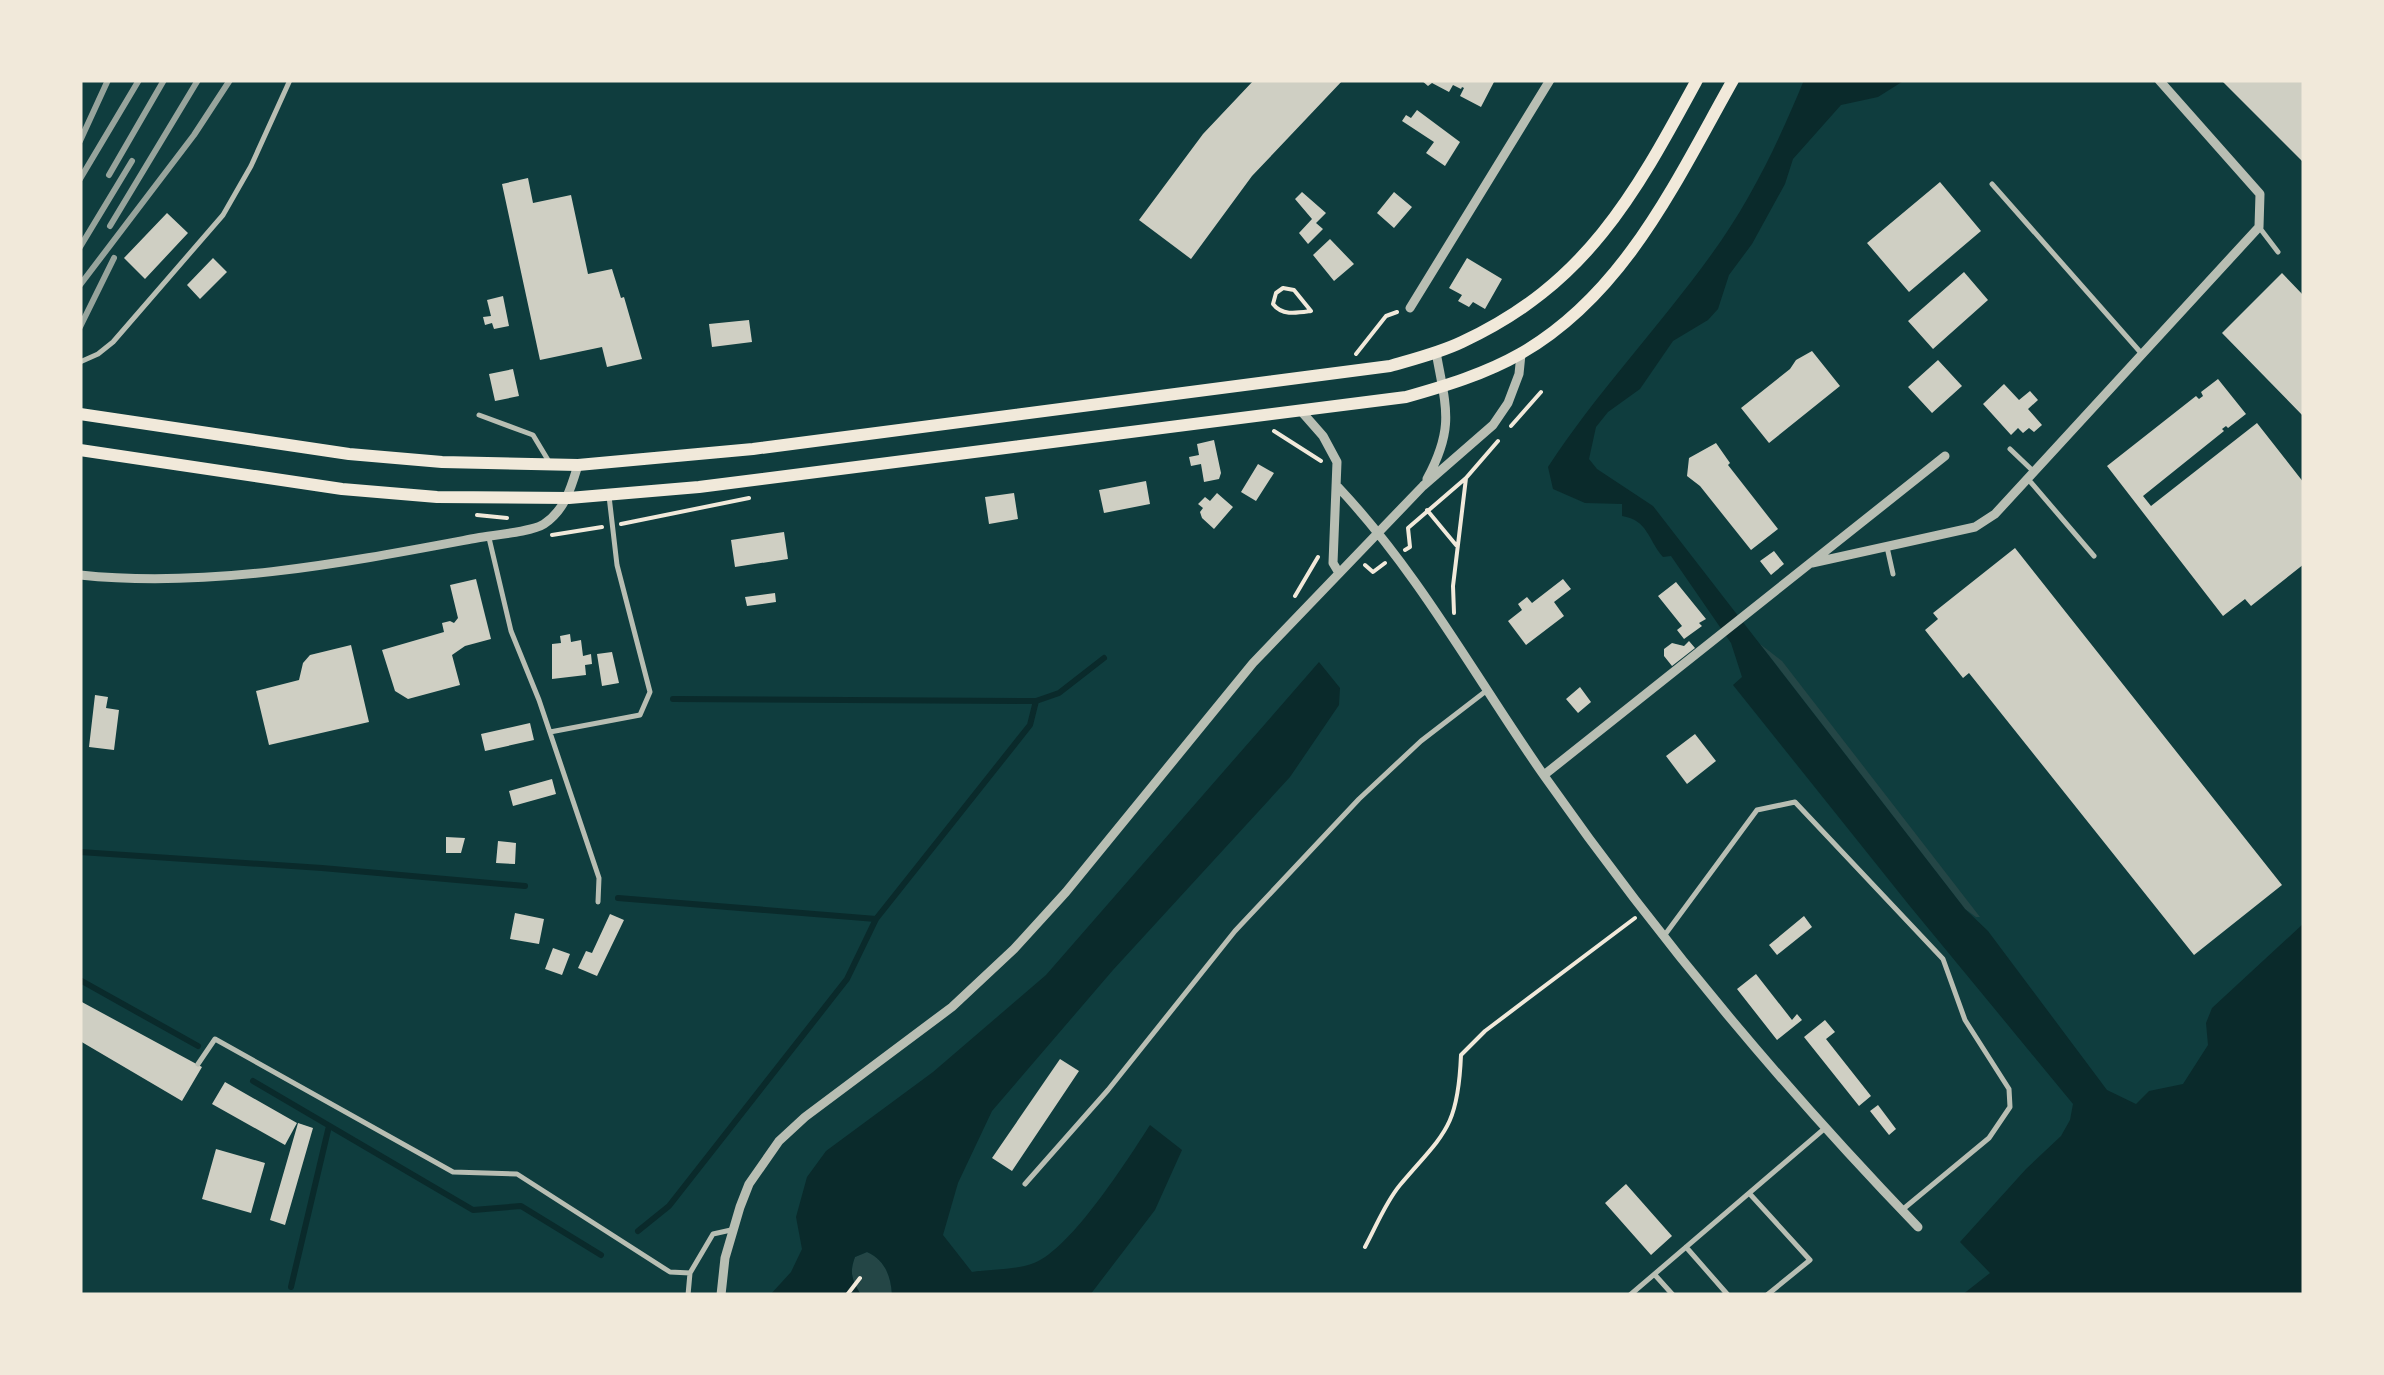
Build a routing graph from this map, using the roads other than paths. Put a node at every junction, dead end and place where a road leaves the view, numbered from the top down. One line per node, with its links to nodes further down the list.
1 (290, 80): 13 (lane)
2 (1550, 80): 9 (street)
3 (1698, 80): 10 (main road)
4 (1733, 80): 11 (main road)
5 (2160, 80): 7 (street)
6 (1992, 184): 12 (lane)
7 (2259, 226): 8 (lane); 12 (street)
8 (2278, 252)
9 (1410, 308)
10 (1436, 352): 14 (street); 22 (main road)
11 (1522, 354): 14 (main road); 24 (street)
12 (2142, 354): 23 (street)
13 (80, 362)
14 (1442, 387): 15 (main road); 24 (street)
15 (1301, 411): 25 (street); 26 (main road)
16 (80, 414): 21 (main road)
17 (479, 415): 21 (lane)
18 (2010, 449): 23 (lane)
19 (80, 450): 27 (main road)
20 (1945, 456): 32 (street)
21 (550, 465): 22 (main road)
22 (578, 466): 27 (street)
23 (2031, 475): 30 (street); 31 (lane)
24 (1423, 486): 28 (street)
25 (1338, 487): 28 (street); 33 (street)
26 (608, 496): 27 (main road); 37 (lane)
27 (568, 498): 29 (street)
28 (1380, 532): 33 (street); 36 (street)
29 (488, 536): 35 (street); 37 (lane)
30 (1887, 547): 32 (street); 34 (lane)
31 (2094, 556)
32 (1812, 564): 38 (street)
33 (1339, 574): 47 (street)
34 (1893, 574)
35 (80, 575)
36 (1487, 690): 38 (street); 43 (lane)
37 (550, 732): 39 (lane)
38 (1544, 775): 40 (street)
39 (598, 902)
40 (1663, 938): 42 (street); 45 (lane)
41 (198, 1064): 49 (lane)
42 (1824, 1129): 44 (lane); 45 (street)
43 (1025, 1184)
44 (1749, 1192): 48 (lane); 56 (lane)
45 (1902, 1210): 46 (street)
46 (1918, 1227)
47 (731, 1230): 49 (lane); 52 (street)
48 (1686, 1247): 50 (lane); 55 (lane)
49 (690, 1273): 51 (lane)
50 (1654, 1274): 53 (lane); 54 (lane)
51 (688, 1295)
52 (722, 1295)
53 (1630, 1295)
54 (1673, 1295)
55 (1728, 1295)
56 (1767, 1295)

